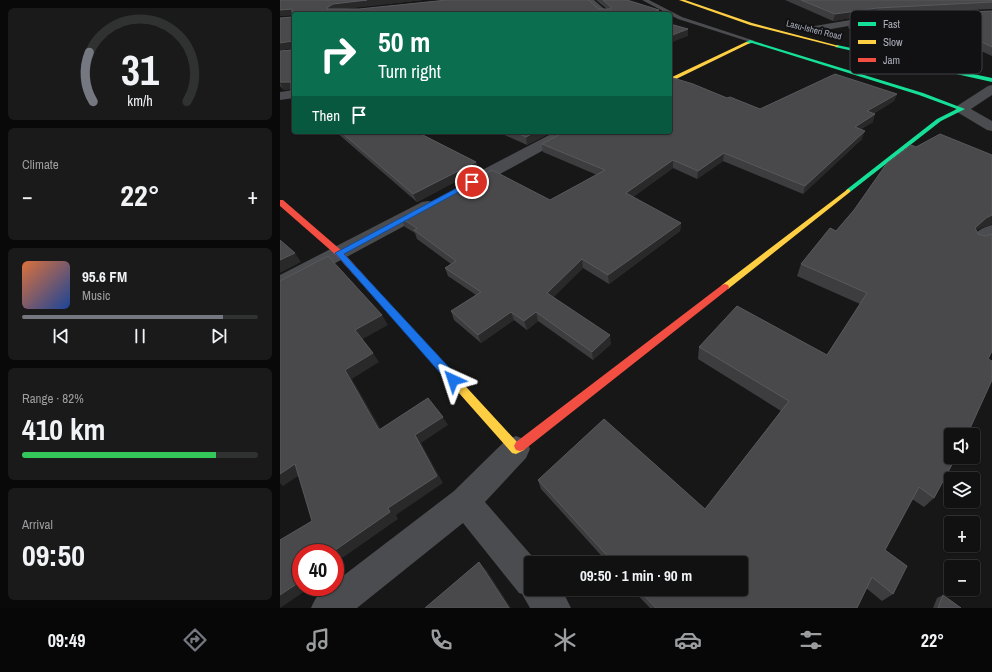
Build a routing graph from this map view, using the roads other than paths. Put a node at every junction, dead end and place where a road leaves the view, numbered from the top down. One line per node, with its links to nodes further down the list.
1 (589, 0): 6 (street)
2 (645, 0): 7 (lane)
3 (681, 0): 14 (street, Lasu-Isheri Road)
4 (709, 0): 5 (street)
5 (743, 11)
6 (602, 12)
7 (668, 12)
8 (672, 14): 13 (lane)
9 (764, 18): 11 (street, Lasu-Isheri Road)
10 (850, 23): 11 (street)
11 (809, 30): 12 (street, Lasu-Isheri Road)
12 (850, 40)
13 (752, 41): 15 (street); 18 (street)
14 (850, 49)
15 (850, 72)
16 (858, 74): 23 (street)
17 (963, 74): 19 (street, Lasu-Isheri Road)
18 (672, 79)
19 (992, 80)
20 (992, 89): 23 (street)
21 (292, 94): 22 (street)
22 (280, 96)
23 (962, 109): 24 (street); 29 (street)
24 (992, 126)
25 (562, 134): 27 (street)
26 (280, 202): 27 (street)
27 (339, 253): 28 (street); 29 (street)
28 (280, 284)
29 (516, 449): 30 (street)
30 (465, 502): 31 (street); 33 (street)
31 (524, 573)
32 (543, 596): 34 (street)
33 (329, 608)
34 (553, 608)

